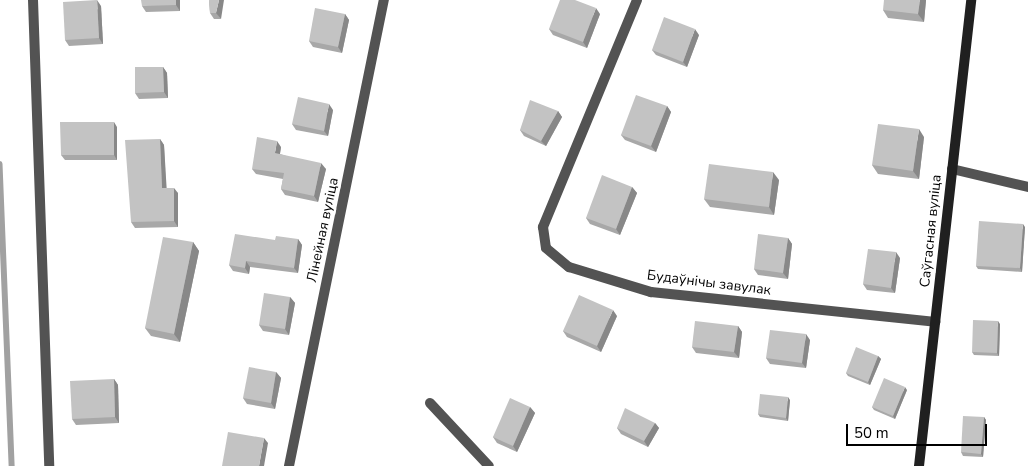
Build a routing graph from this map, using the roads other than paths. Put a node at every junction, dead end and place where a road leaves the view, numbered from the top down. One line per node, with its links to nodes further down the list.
1 (33, 0): 9 (street)
2 (384, 0): 10 (street, Лінейная вуліца)
3 (637, 0): 7 (street, Будаўнічы завулак)
4 (971, 0): 5 (street, Саўгасная вуліца)
5 (952, 169): 6 (street); 7 (street, Саўгасная вуліца)
6 (1028, 187)
7 (935, 322): 12 (street, Саўгасная вуліца)
8 (430, 403): 11 (street)
9 (49, 466)
10 (289, 466)
11 (490, 466)
12 (919, 466)

